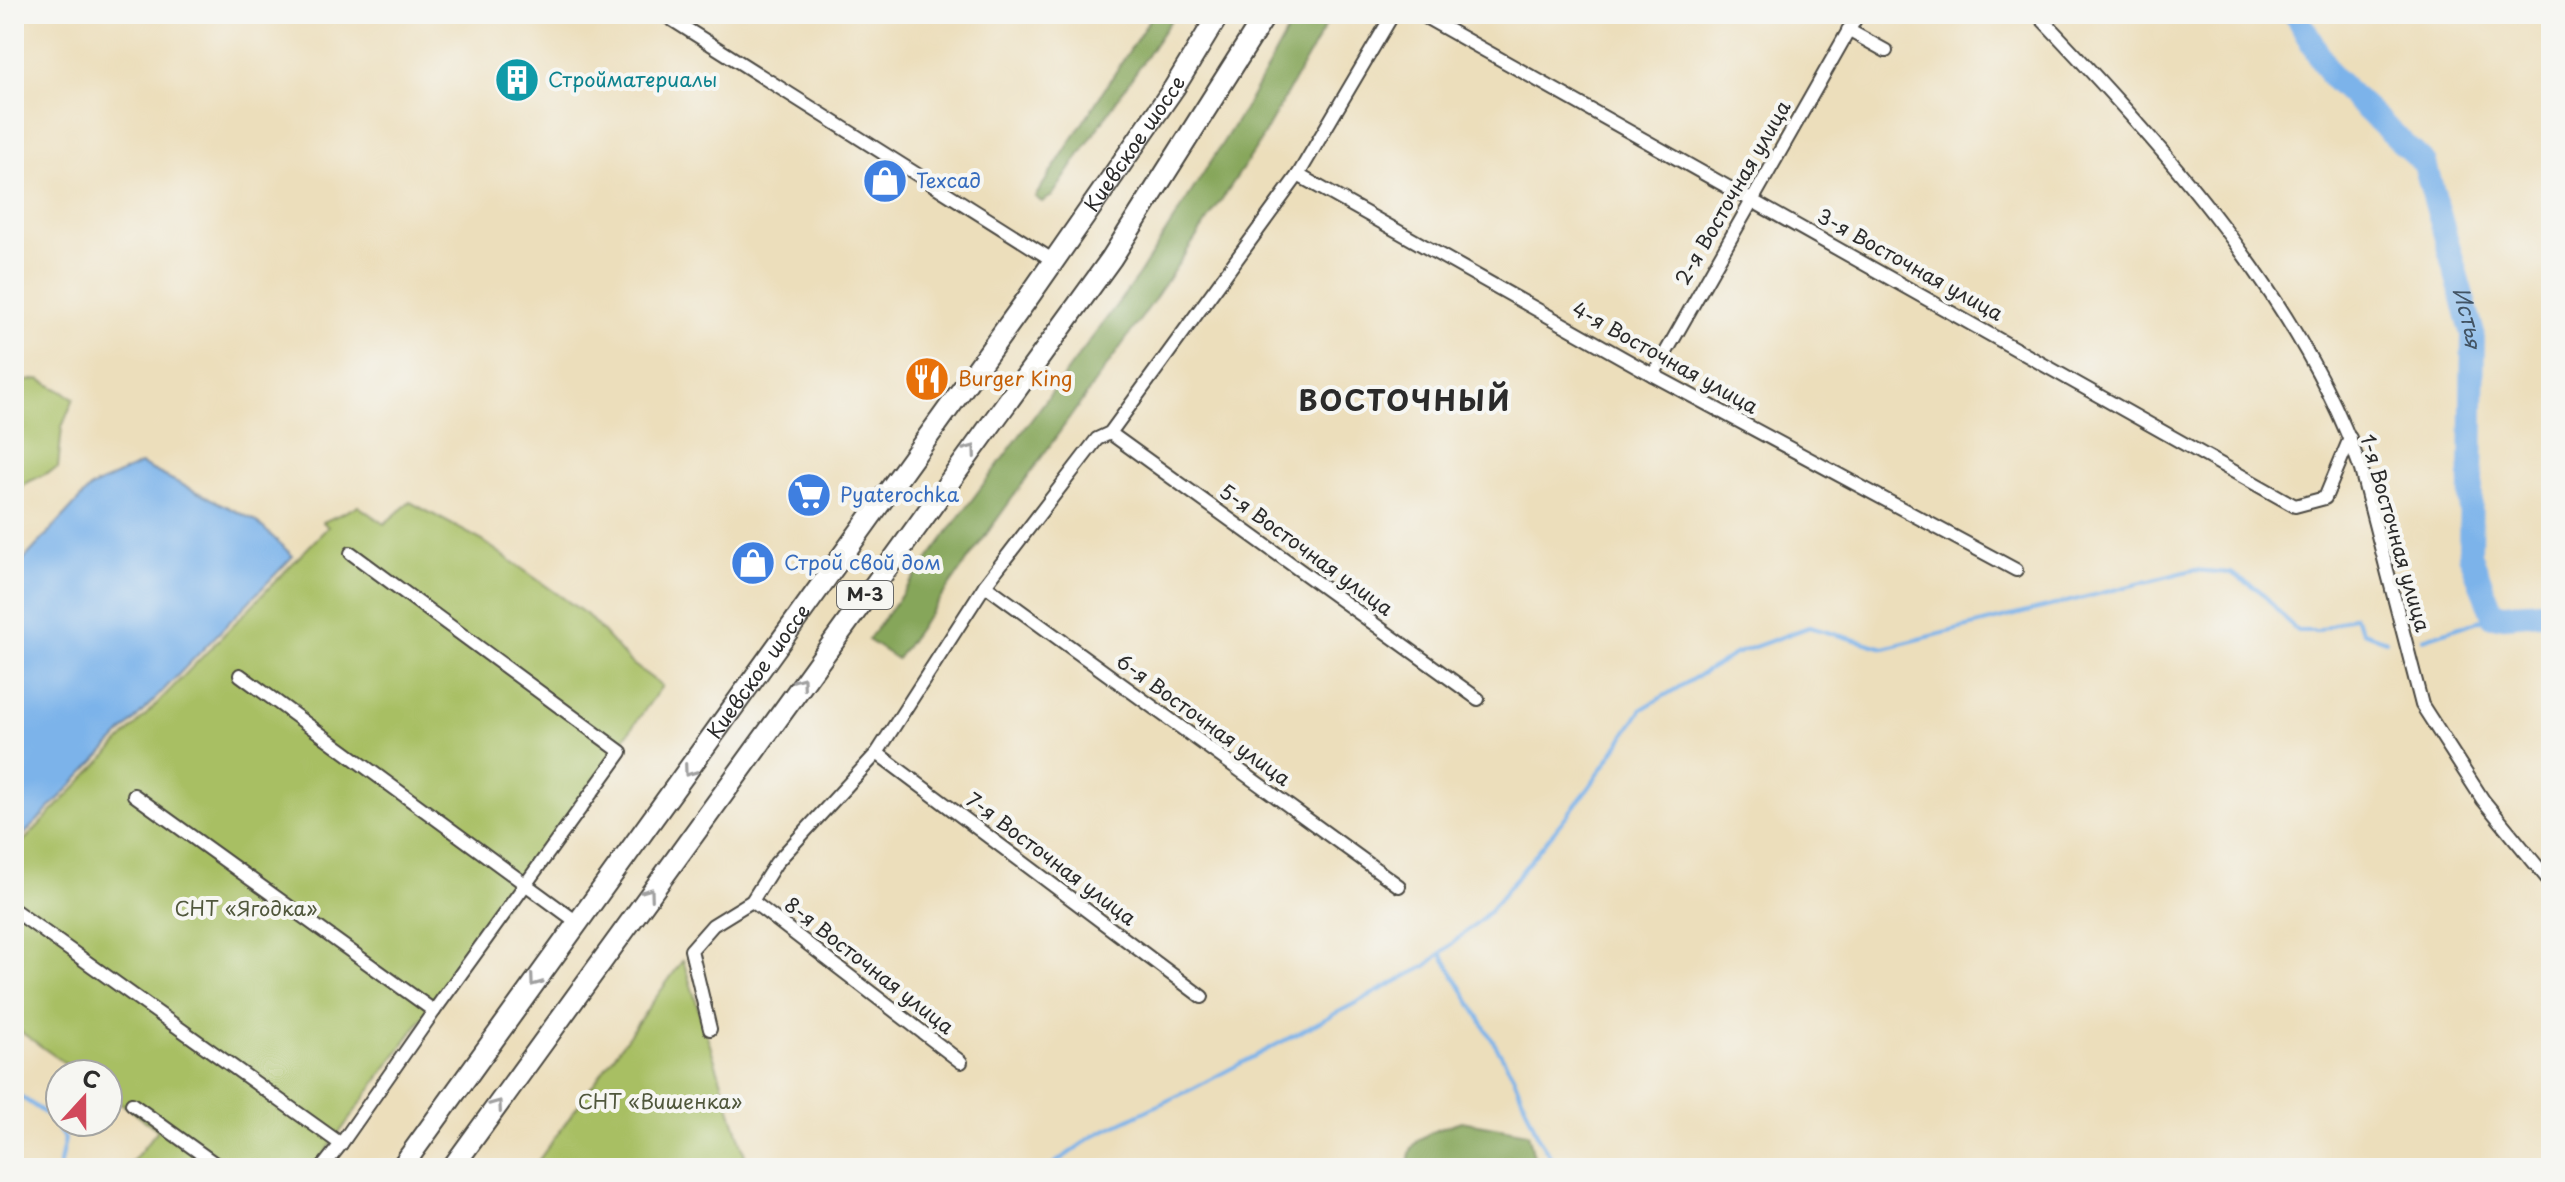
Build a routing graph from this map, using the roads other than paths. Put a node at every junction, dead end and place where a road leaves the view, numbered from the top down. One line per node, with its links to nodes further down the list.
1 (663, 14): 12 (street)
2 (1219, 14): 12 (highway, Киевское шоссе / М-3)
3 (1266, 14): 38 (highway, Киевское шоссе / М-3, one-way to 3)
4 (1393, 14): 10 (street)
5 (1420, 14): 11 (street, 3-я Восточная улица)
6 (1858, 14): 8 (street, 2-я Восточная улица)
7 (2037, 14): 15 (street, 1-я Восточная улица)
8 (1848, 30): 9 (street); 11 (street, 2-я Восточная улица)
9 (1886, 51)
10 (1298, 175): 13 (street, 4-я Восточная улица); 14 (street)
11 (1753, 200): 13 (street, 2-я Восточная улица); 15 (street, 3-я Восточная улица)
12 (1054, 261): 28 (highway, Киевское шоссе / М-3, one-way to 28)
13 (1653, 375): 17 (street, 4-я Восточная улица)
14 (1110, 433): 18 (street); 20 (street, 5-я Восточная улица)
15 (2350, 438): 23 (street, 1-я Восточная улица)
16 (351, 553): 24 (street)
17 (2016, 570)
18 (985, 585): 21 (street); 25 (street, 6-я Восточная улица)
19 (240, 675): 24 (street)
20 (1478, 699)
21 (877, 753): 26 (street); 29 (street, 7-я Восточная улица)
22 (134, 795): 30 (street)
23 (2551, 883)
24 (526, 885): 28 (street); 30 (street)
25 (1399, 886)
26 (752, 901): 31 (street); 32 (street, 8-я Восточная улица)
27 (14, 910): 34 (street)
28 (577, 922): 37 (highway, Киевское шоссе / М-3, one-way to 37)
29 (1202, 997)
30 (434, 1011): 34 (street)
31 (710, 1029)
32 (961, 1062)
33 (132, 1104): 35 (street)
34 (341, 1144): 36 (street)
35 (221, 1168)
36 (322, 1168)
37 (401, 1168)
38 (452, 1168)

